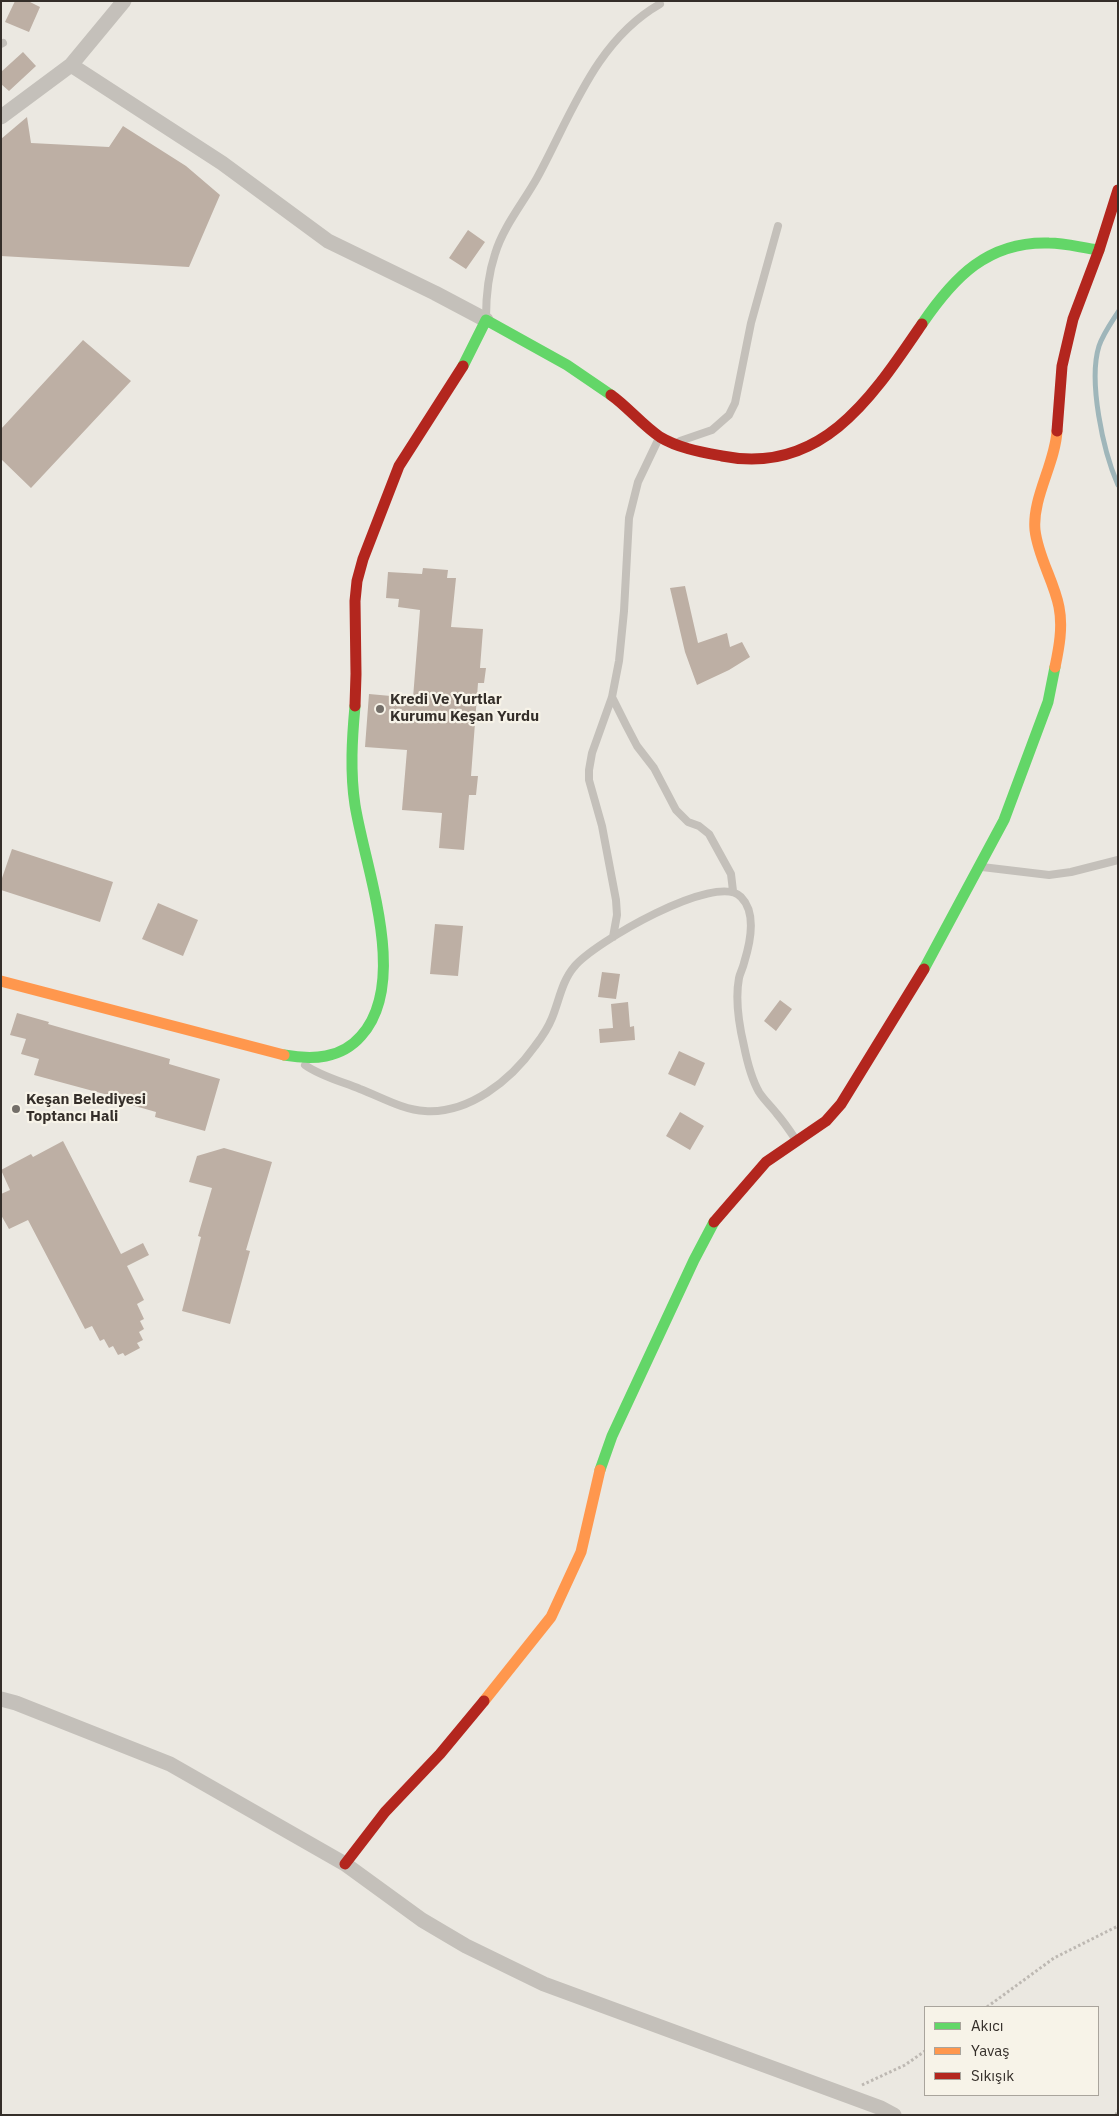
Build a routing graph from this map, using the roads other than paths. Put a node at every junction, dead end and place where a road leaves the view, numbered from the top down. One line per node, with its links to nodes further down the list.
1 (124, 1): 3 (street)
2 (660, 4): 8 (lane)
3 (71, 65): 4 (street); 8 (street)
4 (1, 117)
5 (1118, 190): 7 (street)
6 (778, 226): 10 (lane)
7 (1099, 250): 10 (street); 13 (street)
8 (486, 320): 9 (street); 17 (street)
9 (660, 436): 10 (street); 11 (lane)
10 (677, 443)
11 (612, 697): 14 (lane); 15 (lane)
12 (1118, 860): 13 (lane)
13 (978, 867): 18 (street)
14 (733, 891): 15 (lane); 18 (lane)
15 (613, 937): 17 (lane)
16 (1, 981): 17 (street)
17 (302, 1057)
18 (797, 1141): 20 (street)
19 (1, 1699): 20 (street)
20 (345, 1864): 21 (street)
21 (894, 2115)

